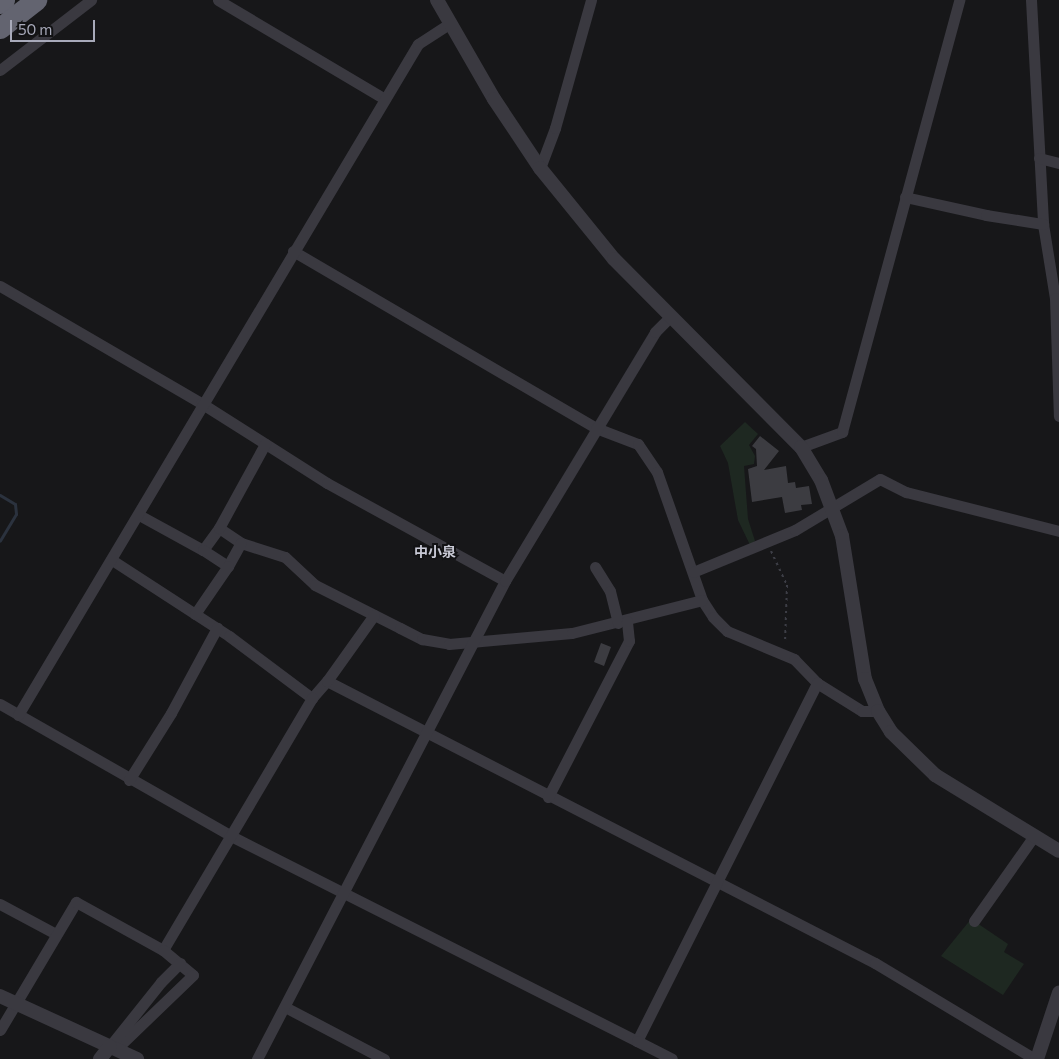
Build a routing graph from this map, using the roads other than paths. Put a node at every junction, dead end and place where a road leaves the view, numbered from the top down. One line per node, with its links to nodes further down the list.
1 (4, 0): 9 (highway)
2 (36, 0): 11 (highway)
3 (91, 0): 12 (street)
4 (218, 0): 13 (street)
5 (437, 0): 10 (street)
6 (591, 0): 16 (street)
7 (959, 0): 17 (street)
8 (1031, 0): 14 (street)
9 (0, 3)
10 (449, 24): 13 (street); 16 (street)
11 (0, 28)
12 (0, 70)
13 (385, 99): 19 (street)
14 (1039, 158): 15 (street); 18 (street)
15 (1059, 163)
16 (540, 168): 21 (street)
17 (905, 197): 18 (street); 26 (street)
18 (1043, 224): 23 (street)
19 (293, 251): 22 (street); 24 (street)
20 (0, 286): 22 (street)
21 (670, 317): 24 (street); 26 (street)
22 (202, 403): 25 (street); 28 (street)
23 (1059, 416)
24 (596, 428): 36 (street); 37 (street)
25 (265, 444): 29 (street); 37 (street)
26 (801, 447): 27 (street)
27 (831, 506): 30 (street); 36 (street); 48 (street)
28 (139, 515): 32 (street); 33 (street)
29 (219, 528): 31 (street); 32 (street)
30 (1059, 531)
31 (241, 543): 34 (street); 40 (street)
32 (203, 550): 34 (street)
33 (112, 560): 39 (street); 49 (street)
34 (228, 566): 39 (street)
35 (595, 567): 41 (street)
36 (692, 572): 38 (street)
37 (505, 581): 43 (street)
38 (702, 600): 41 (street); 45 (street)
39 (195, 614): 42 (street)
40 (374, 614): 43 (street); 44 (street)
41 (623, 622): 43 (street); 52 (street)
42 (217, 628): 46 (street); 51 (street)
43 (473, 642): 50 (street)
44 (327, 681): 46 (street); 50 (street)
45 (817, 682): 48 (street); 56 (street)
46 (312, 698): 53 (street)
47 (0, 704): 49 (street)
48 (878, 711): 54 (street)
49 (18, 715): 51 (street)
50 (425, 734): 52 (street); 57 (street)
51 (129, 780): 53 (street)
52 (548, 797): 56 (street)
53 (231, 836): 57 (street); 61 (street)
54 (1034, 836): 55 (street); 59 (street)
55 (1059, 851)
56 (719, 883): 68 (street); 75 (street)
57 (342, 894): 66 (street); 68 (street)
58 (0, 904): 60 (street)
59 (974, 921)
60 (56, 934): 61 (street); 65 (street)
61 (163, 950): 62 (street)
62 (180, 963): 69 (street); 69 (street)
63 (1059, 993): 75 (street)
64 (0, 996): 65 (street)
65 (16, 1003): 67 (street); 69 (street)
66 (285, 1007): 72 (street); 73 (street)
67 (0, 1030)
68 (637, 1041): 74 (street)
69 (113, 1048): 70 (street); 71 (street)
70 (100, 1059)
71 (137, 1059)
72 (257, 1059)
73 (384, 1059)
74 (672, 1059)
75 (1036, 1059)

